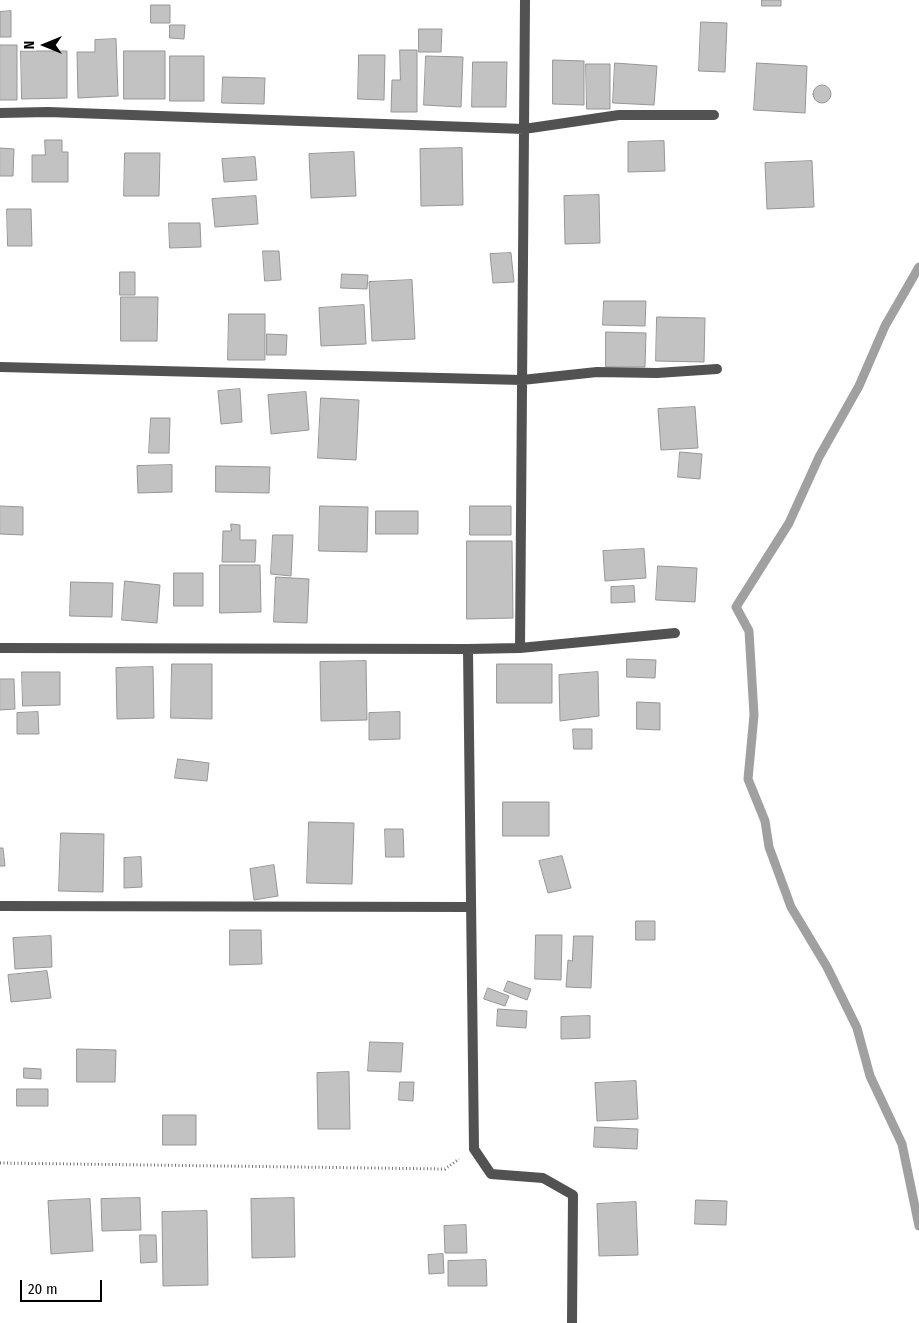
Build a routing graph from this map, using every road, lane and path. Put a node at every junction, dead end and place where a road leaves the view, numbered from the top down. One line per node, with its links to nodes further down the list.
1 (525, 0): 4 (street)
2 (0, 113): 4 (street)
3 (714, 115): 4 (street)
4 (524, 129): 7 (street)
5 (0, 367): 7 (street)
6 (717, 369): 7 (street)
7 (522, 380): 10 (street)
8 (675, 633): 10 (street)
9 (0, 648): 11 (street)
10 (520, 648): 11 (street)
11 (468, 649): 13 (street)
12 (0, 906): 13 (street)
13 (471, 907): 14 (street)
14 (474, 1149): 15 (path); 16 (street)
15 (0, 1163)
16 (572, 1323)

